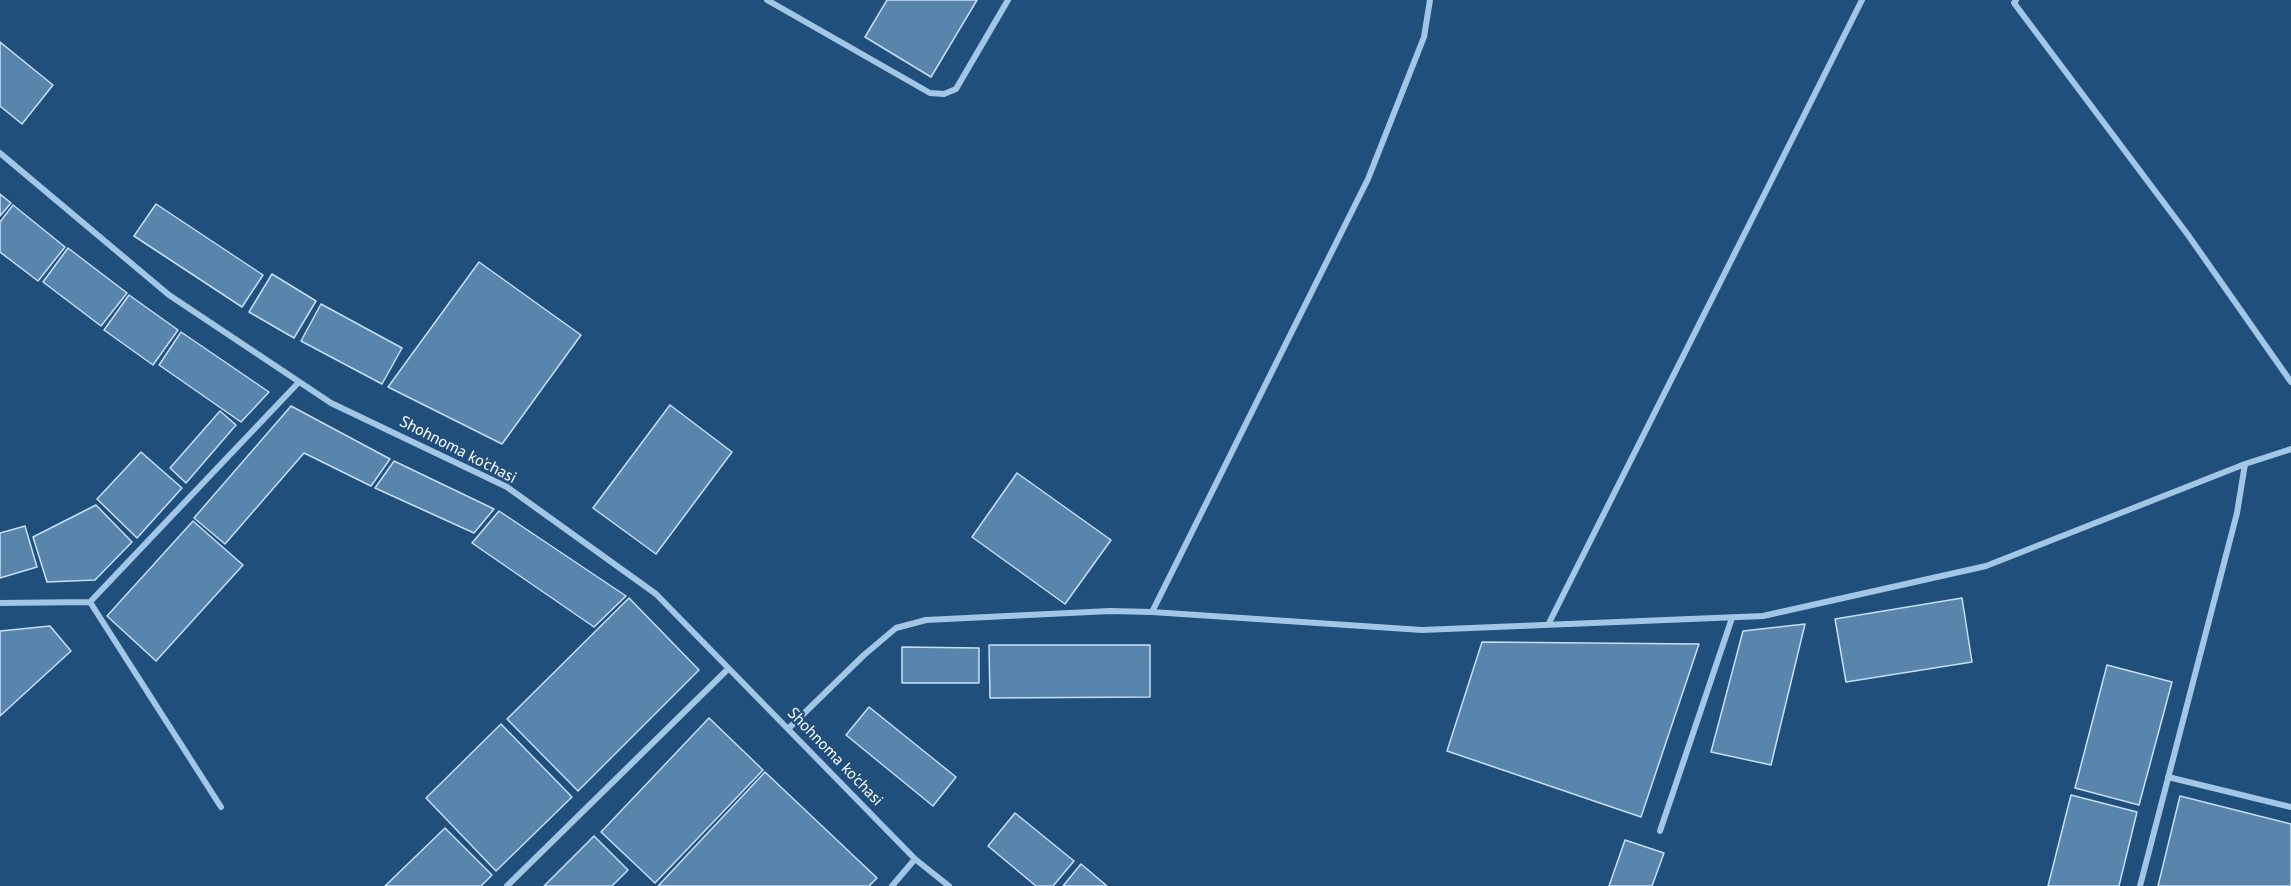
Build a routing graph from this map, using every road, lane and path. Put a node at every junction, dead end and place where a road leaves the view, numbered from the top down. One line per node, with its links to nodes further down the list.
1 (767, 0): 2 (street)
2 (1008, 0)
3 (1430, 0): 13 (street)
4 (1862, 0): 15 (street)
5 (2016, 0): 8 (street)
6 (0, 153): 7 (street, Shohnoma ko'chasi)
7 (299, 382): 11 (street); 16 (street, Shohnoma ko'chasi)
8 (2291, 382)
9 (2291, 449): 10 (street)
10 (2245, 464): 14 (street); 18 (street)
11 (90, 602): 12 (street); 19 (street)
12 (0, 603)
13 (1152, 612): 15 (street); 17 (street)
14 (1732, 618): 15 (street); 21 (street)
15 (1548, 625)
16 (728, 669): 17 (street, Shohnoma ko'chasi); 23 (street)
17 (789, 728): 22 (street, Shohnoma ko'chasi)
18 (2168, 777): 20 (street); 26 (street)
19 (221, 807)
20 (2291, 807)
21 (1660, 831)
22 (915, 859): 24 (street); 25 (street, Shohnoma ko'chasi)
23 (507, 886)
24 (892, 886)
25 (949, 886)
26 (2140, 886)

